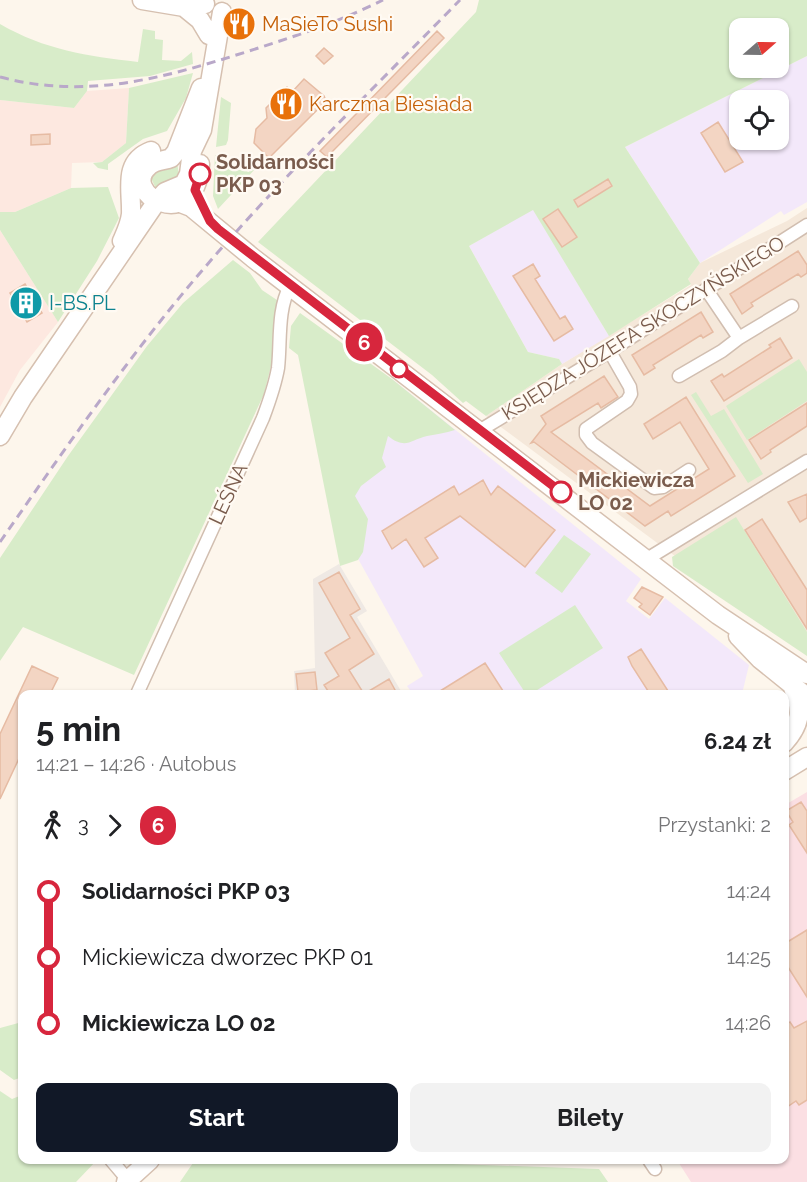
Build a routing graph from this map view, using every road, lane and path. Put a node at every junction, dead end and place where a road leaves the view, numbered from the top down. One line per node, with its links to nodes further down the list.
1 (142, 0): 3 (street)
2 (215, 5): 3 (street); 4 (street); 5 (street)
3 (184, 7): 4 (street)
4 (209, 35): 6 (street)
5 (200, 135): 7 (street); 8 (street)
6 (176, 152): 7 (street); 9 (street); 13 (street)
7 (189, 170): 8 (street); 9 (street)
8 (195, 190): 10 (street); 11 (street)
9 (157, 201): 10 (street); 13 (street)
10 (178, 202): 11 (street)
11 (210, 221): 14 (street)
12 (807, 225): 15 (street, KSIĘDZA JÓZEFA SKOCZYŃSKIEGO)
13 (107, 273): 21 (street)
14 (290, 286): 20 (street); 26 (street, LEŚNA)
15 (706, 289): 17 (street); 18 (street, KSIĘDZA JÓZEFA SKOCZYŃSKIEGO)
16 (792, 306): 17 (street)
17 (739, 338): 19 (street)
18 (610, 352): 20 (street, KSIĘDZA JÓZEFA SKOCZYŃSKIEGO); 23 (street)
19 (679, 376)
20 (479, 431): 24 (street)
21 (0, 436)
22 (807, 461): 24 (street)
23 (689, 470)
24 (647, 559): 25 (street)
25 (800, 679): 27 (street); 29 (street)
26 (139, 690)
27 (807, 697)
28 (807, 730): 30 (street)
29 (789, 737)
30 (789, 741)
31 (807, 757): 32 (street)
32 (789, 768)
33 (114, 1164): 35 (street)
34 (146, 1164): 35 (street)
35 (127, 1181)

